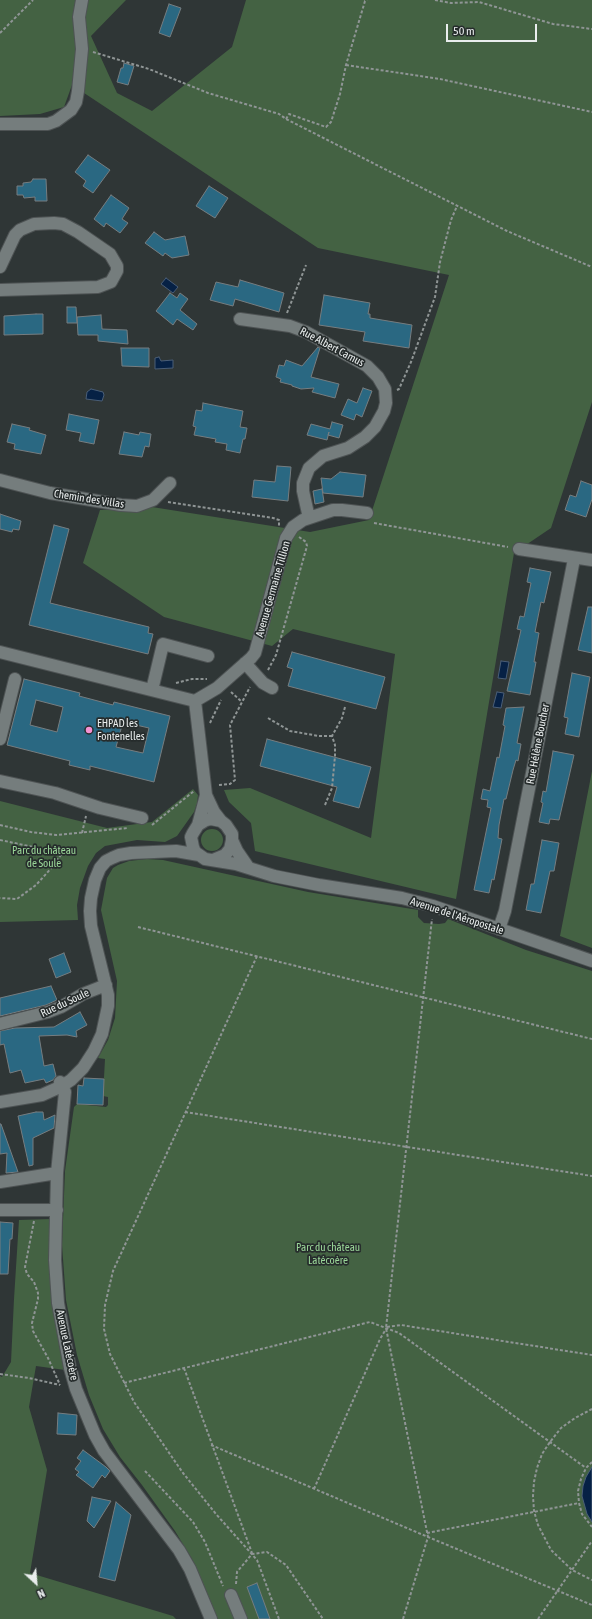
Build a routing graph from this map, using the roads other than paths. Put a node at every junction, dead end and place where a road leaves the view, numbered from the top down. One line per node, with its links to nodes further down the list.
1 (82, 0): 2 (street)
2 (0, 124)
3 (0, 267): 4 (street)
4 (0, 290)
5 (240, 320): 8 (street, Rue Albert Camus)
6 (0, 480): 7 (street, Chemin des Villas)
7 (170, 482)
8 (309, 518): 9 (street, Avenue Germaine Tillion); 15 (street, Avenue Germaine Tillion)
9 (368, 518)
10 (519, 549): 11 (street)
11 (574, 559): 12 (street); 30 (street, Rue Hélène Boucher)
12 (592, 560)
13 (0, 652): 18 (street)
14 (208, 656): 18 (street)
15 (245, 663): 17 (street); 19 (street, Avenue Germaine Tillion)
16 (15, 679): 20 (street)
17 (272, 688)
18 (152, 690): 19 (street)
19 (195, 701): 22 (street)
20 (0, 738)
21 (0, 781): 24 (street)
22 (202, 791): 23 (street); 25 (street)
23 (221, 821): 25 (street); 26 (street)
24 (143, 822)
25 (198, 825): 27 (street)
26 (232, 840): 28 (street); 29 (street)
27 (199, 855): 28 (street); 32 (street)
28 (213, 860): 29 (street, Avenue de l'Aéropostale)
29 (248, 867): 30 (street, Avenue de l'Aéropostale)
30 (499, 929): 31 (street, Avenue de l'Aéropostale)
31 (592, 961)
32 (106, 985): 33 (street, Rue du Soule); 34 (street)
33 (0, 1024)
34 (61, 1084): 35 (street); 36 (street, Avenue Latécoère)
35 (0, 1102)
36 (57, 1173): 37 (street); 39 (street, Avenue Latécoère)
37 (0, 1182)
38 (0, 1210): 39 (street)
39 (57, 1210): 41 (street, Avenue Latécoère)
40 (230, 1594): 42 (street)
41 (211, 1619)
42 (241, 1619)

